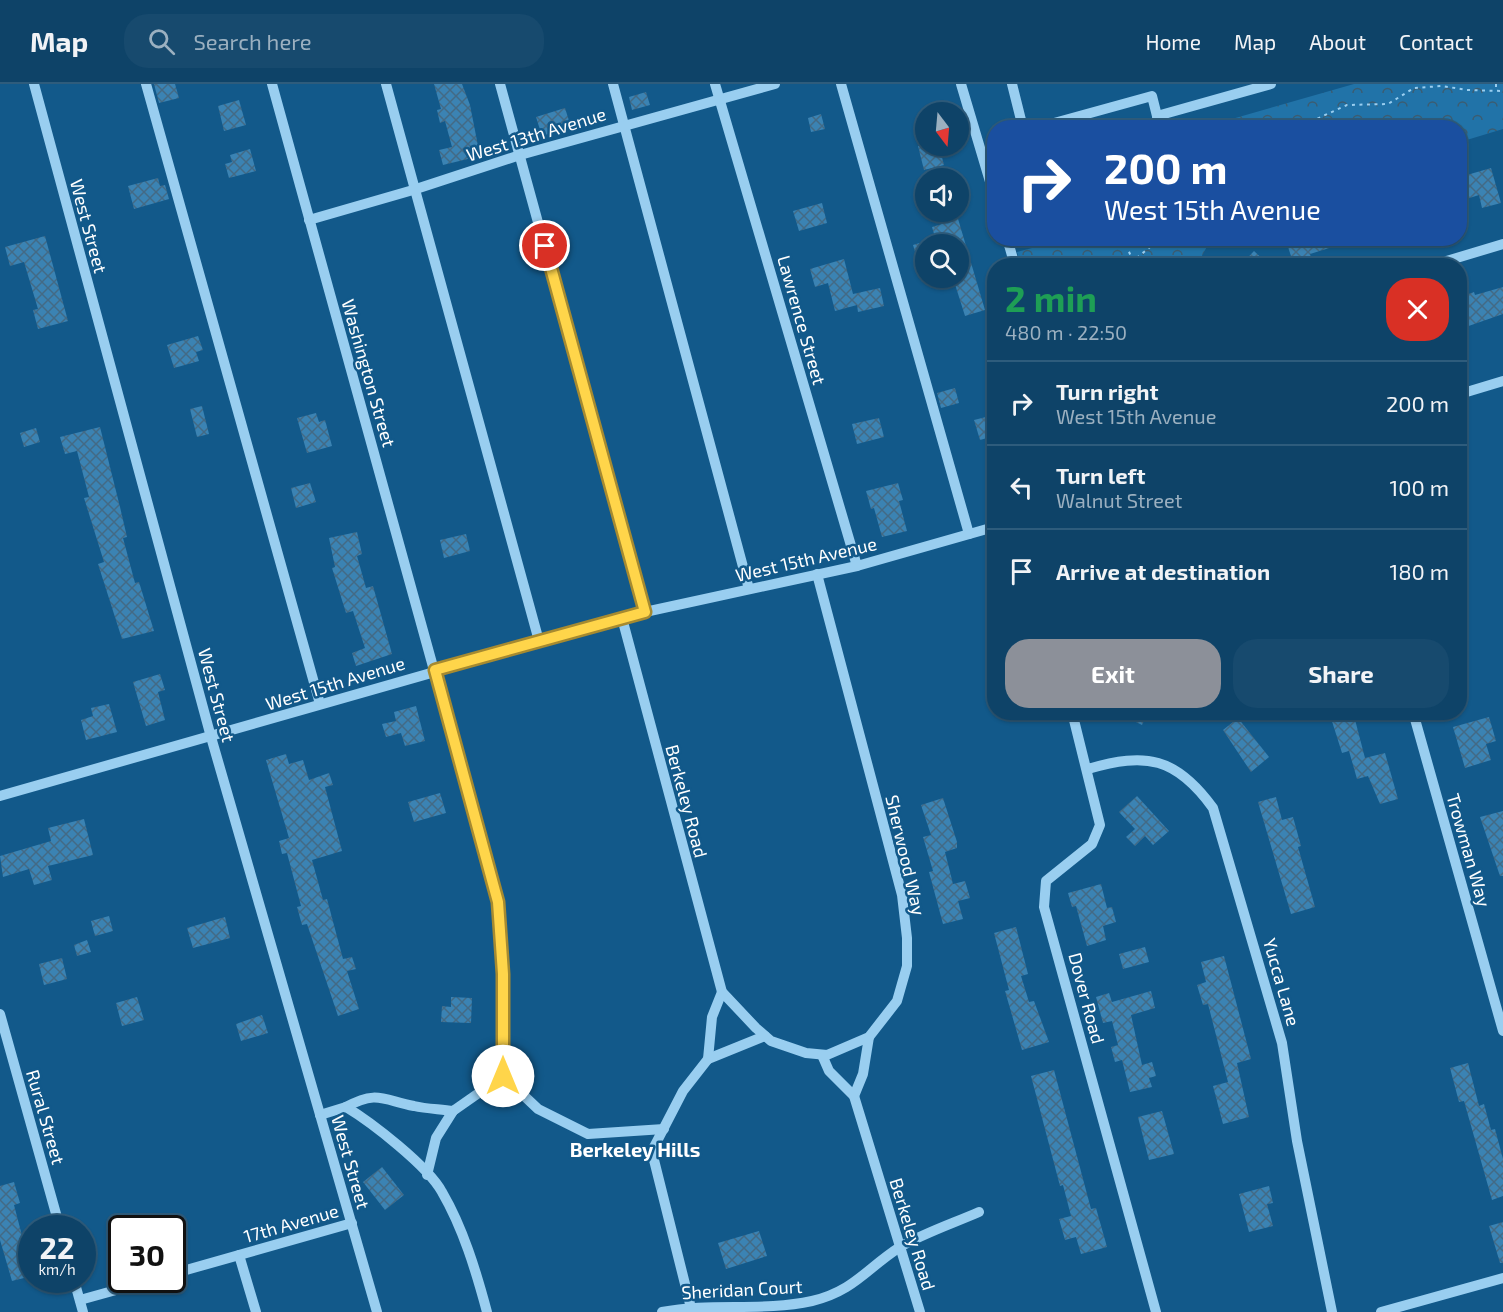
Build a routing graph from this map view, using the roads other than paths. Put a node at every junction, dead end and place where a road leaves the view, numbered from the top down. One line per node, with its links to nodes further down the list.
1 (33, 84): 41 (street, West Street)
2 (146, 84): 38 (street)
3 (272, 84): 24 (street, Washington Street)
4 (386, 84): 23 (street)
5 (500, 84): 21 (street)
6 (613, 84): 20 (street)
7 (715, 84): 15 (street, Lawrence Street)
8 (775, 84): 15 (street, West 13th Avenue)
9 (841, 84): 30 (street)
10 (962, 84): 22 (street)
11 (1011, 84): 17 (street)
12 (1149, 84): 14 (street)
13 (1270, 84): 16 (street)
14 (1152, 96): 16 (street); 18 (street)
15 (720, 100): 20 (street, West 13th Avenue); 31 (street, Lawrence Street)
16 (1157, 116): 19 (street)
17 (1021, 120)
18 (1065, 120)
19 (1158, 120)
20 (625, 126): 21 (street, West 13th Avenue); 33 (street)
21 (520, 155): 23 (street, West 13th Avenue); 34 (street)
22 (987, 171)
23 (413, 190): 24 (street, West 13th Avenue); 36 (street)
24 (309, 220): 37 (street, Washington Street)
25 (1503, 244): 26 (street)
26 (1457, 258)
27 (1503, 381): 28 (street)
28 (1467, 392)
29 (987, 529): 30 (street, West 15th Avenue)
30 (969, 534): 31 (street, West 15th Avenue)
31 (857, 566): 32 (street, West 15th Avenue)
32 (817, 574): 33 (street, West 15th Avenue); 48 (street, Sherwood Way)
33 (749, 589): 34 (street, West 15th Avenue)
34 (645, 612): 35 (street, West 15th Avenue)
35 (622, 618): 36 (street, West 15th Avenue); 44 (street, Berkeley Road)
36 (539, 641): 37 (street, West 15th Avenue)
37 (435, 670): 38 (street, West 15th Avenue); 51 (street, Washington Street)
38 (320, 704): 41 (street, West 15th Avenue)
39 (1074, 720): 42 (street, Dover Road)
40 (1415, 720): 46 (street, Trowman Way)
41 (211, 737): 43 (street, West 15th Avenue); 55 (street, West Street)
42 (1088, 769): 75 (street, Dover Road); 76 (street, Yucca Lane)
43 (0, 796)
44 (722, 992): 47 (street, Sherwood Way); 50 (street)
45 (0, 1014): 59 (street, Rural Street)
46 (1503, 1031)
47 (765, 1036): 49 (street, Sherwood Way); 50 (street)
48 (869, 1037): 49 (street, Sherwood Way); 52 (street)
49 (822, 1055): 52 (street, Berkeley Road)
50 (708, 1059): 56 (street)
51 (503, 1076): 54 (street); 56 (street)
52 (854, 1096): 61 (street, Berkeley Road)
53 (346, 1107): 54 (street); 55 (street); 57 (street)
54 (453, 1111): 57 (street)
55 (320, 1115): 60 (street, West Street)
56 (664, 1129): 68 (street)
57 (427, 1175): 72 (street)
58 (979, 1212): 61 (street, Sheridan Court)
59 (56, 1215)
60 (352, 1223): 62 (street, 17th Avenue); 71 (street, West Street)
61 (900, 1247): 68 (street, Sheridan Court); 74 (street, Berkeley Road)
62 (239, 1255): 63 (street, 17th Avenue); 70 (street)
63 (186, 1270)
64 (1503, 1278): 77 (street)
65 (108, 1292): 67 (street)
66 (78, 1293): 67 (street)
67 (80, 1300): 69 (street)
68 (692, 1309): 73 (street, Sheridan Court)
69 (83, 1312)
70 (256, 1312)
71 (378, 1312)
72 (487, 1312)
73 (662, 1312)
74 (920, 1312)
75 (1156, 1312)
76 (1332, 1312)
77 (1381, 1312)

